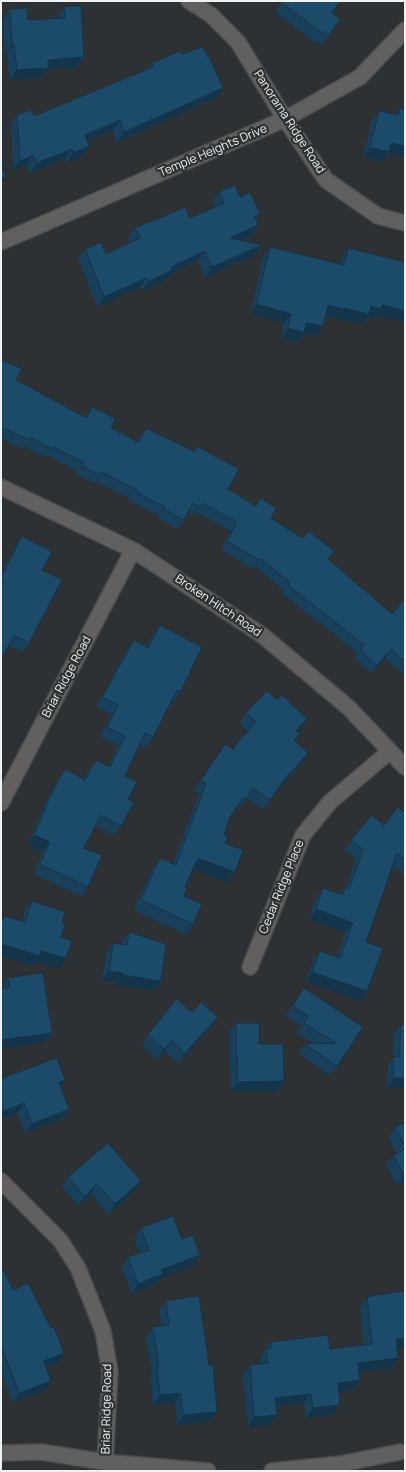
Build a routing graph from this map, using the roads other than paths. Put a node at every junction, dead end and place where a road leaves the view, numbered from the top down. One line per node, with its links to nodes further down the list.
1 (189, 1): 3 (street, Panorama Ridge Road)
2 (405, 30): 3 (street, Temple Heights Drive)
3 (285, 120): 4 (street, Panorama Ridge Road); 5 (street, Temple Heights Drive)
4 (405, 223)
5 (1, 242)
6 (1, 487): 7 (street, Broken Hitch Road)
7 (133, 550): 8 (street, Broken Hitch Road); 10 (street, Briar Ridge Road)
8 (389, 752): 9 (street, Broken Hitch Road); 11 (street, Cedar Ridge Place)
9 (405, 768)
10 (1, 803)
11 (250, 968)
12 (1, 1181): 15 (street, Briar Ridge Road)
13 (400, 1452): 17 (street)
14 (1, 1453): 15 (street)
15 (105, 1462): 16 (street)
16 (208, 1471)
17 (272, 1471)

